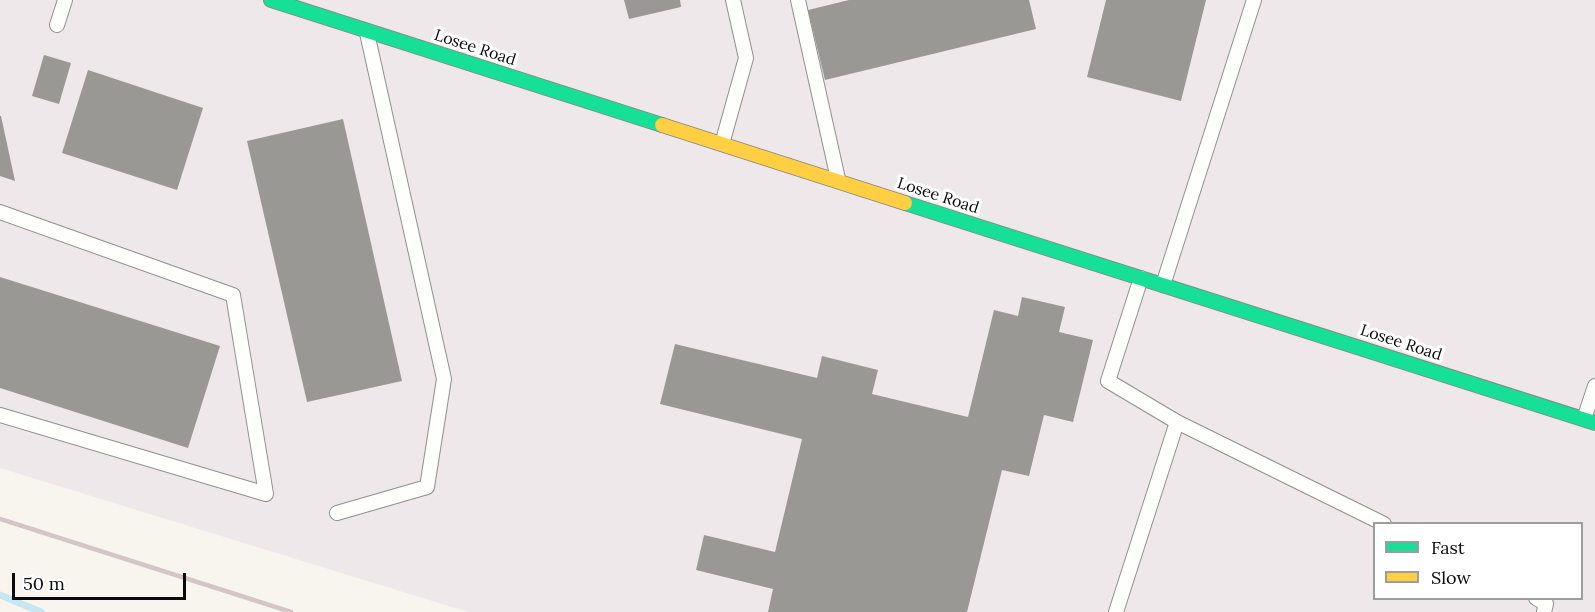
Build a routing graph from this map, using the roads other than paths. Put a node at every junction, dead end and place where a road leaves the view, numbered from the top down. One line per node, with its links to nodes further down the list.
1 (65, 0): 6 (lane)
2 (271, 0): 7 (main road, Losee Road)
3 (733, 0): 8 (lane)
4 (798, 0): 9 (lane)
5 (1254, 0): 12 (lane)
6 (57, 26)
7 (366, 31): 8 (main road, Losee Road); 17 (lane)
8 (722, 144): 9 (main road, Losee Road)
9 (838, 181): 11 (main road, Losee Road)
10 (0, 212): 14 (lane)
11 (1142, 278): 12 (main road, Losee Road); 16 (lane)
12 (1163, 285): 15 (main road, Losee Road)
13 (1595, 386): 15 (lane)
14 (0, 415)
15 (1590, 421)
16 (1177, 422): 18 (lane); 20 (lane)
17 (337, 513)
18 (1380, 522)
19 (1539, 600): 21 (lane)
20 (1116, 612)
21 (1544, 612)

